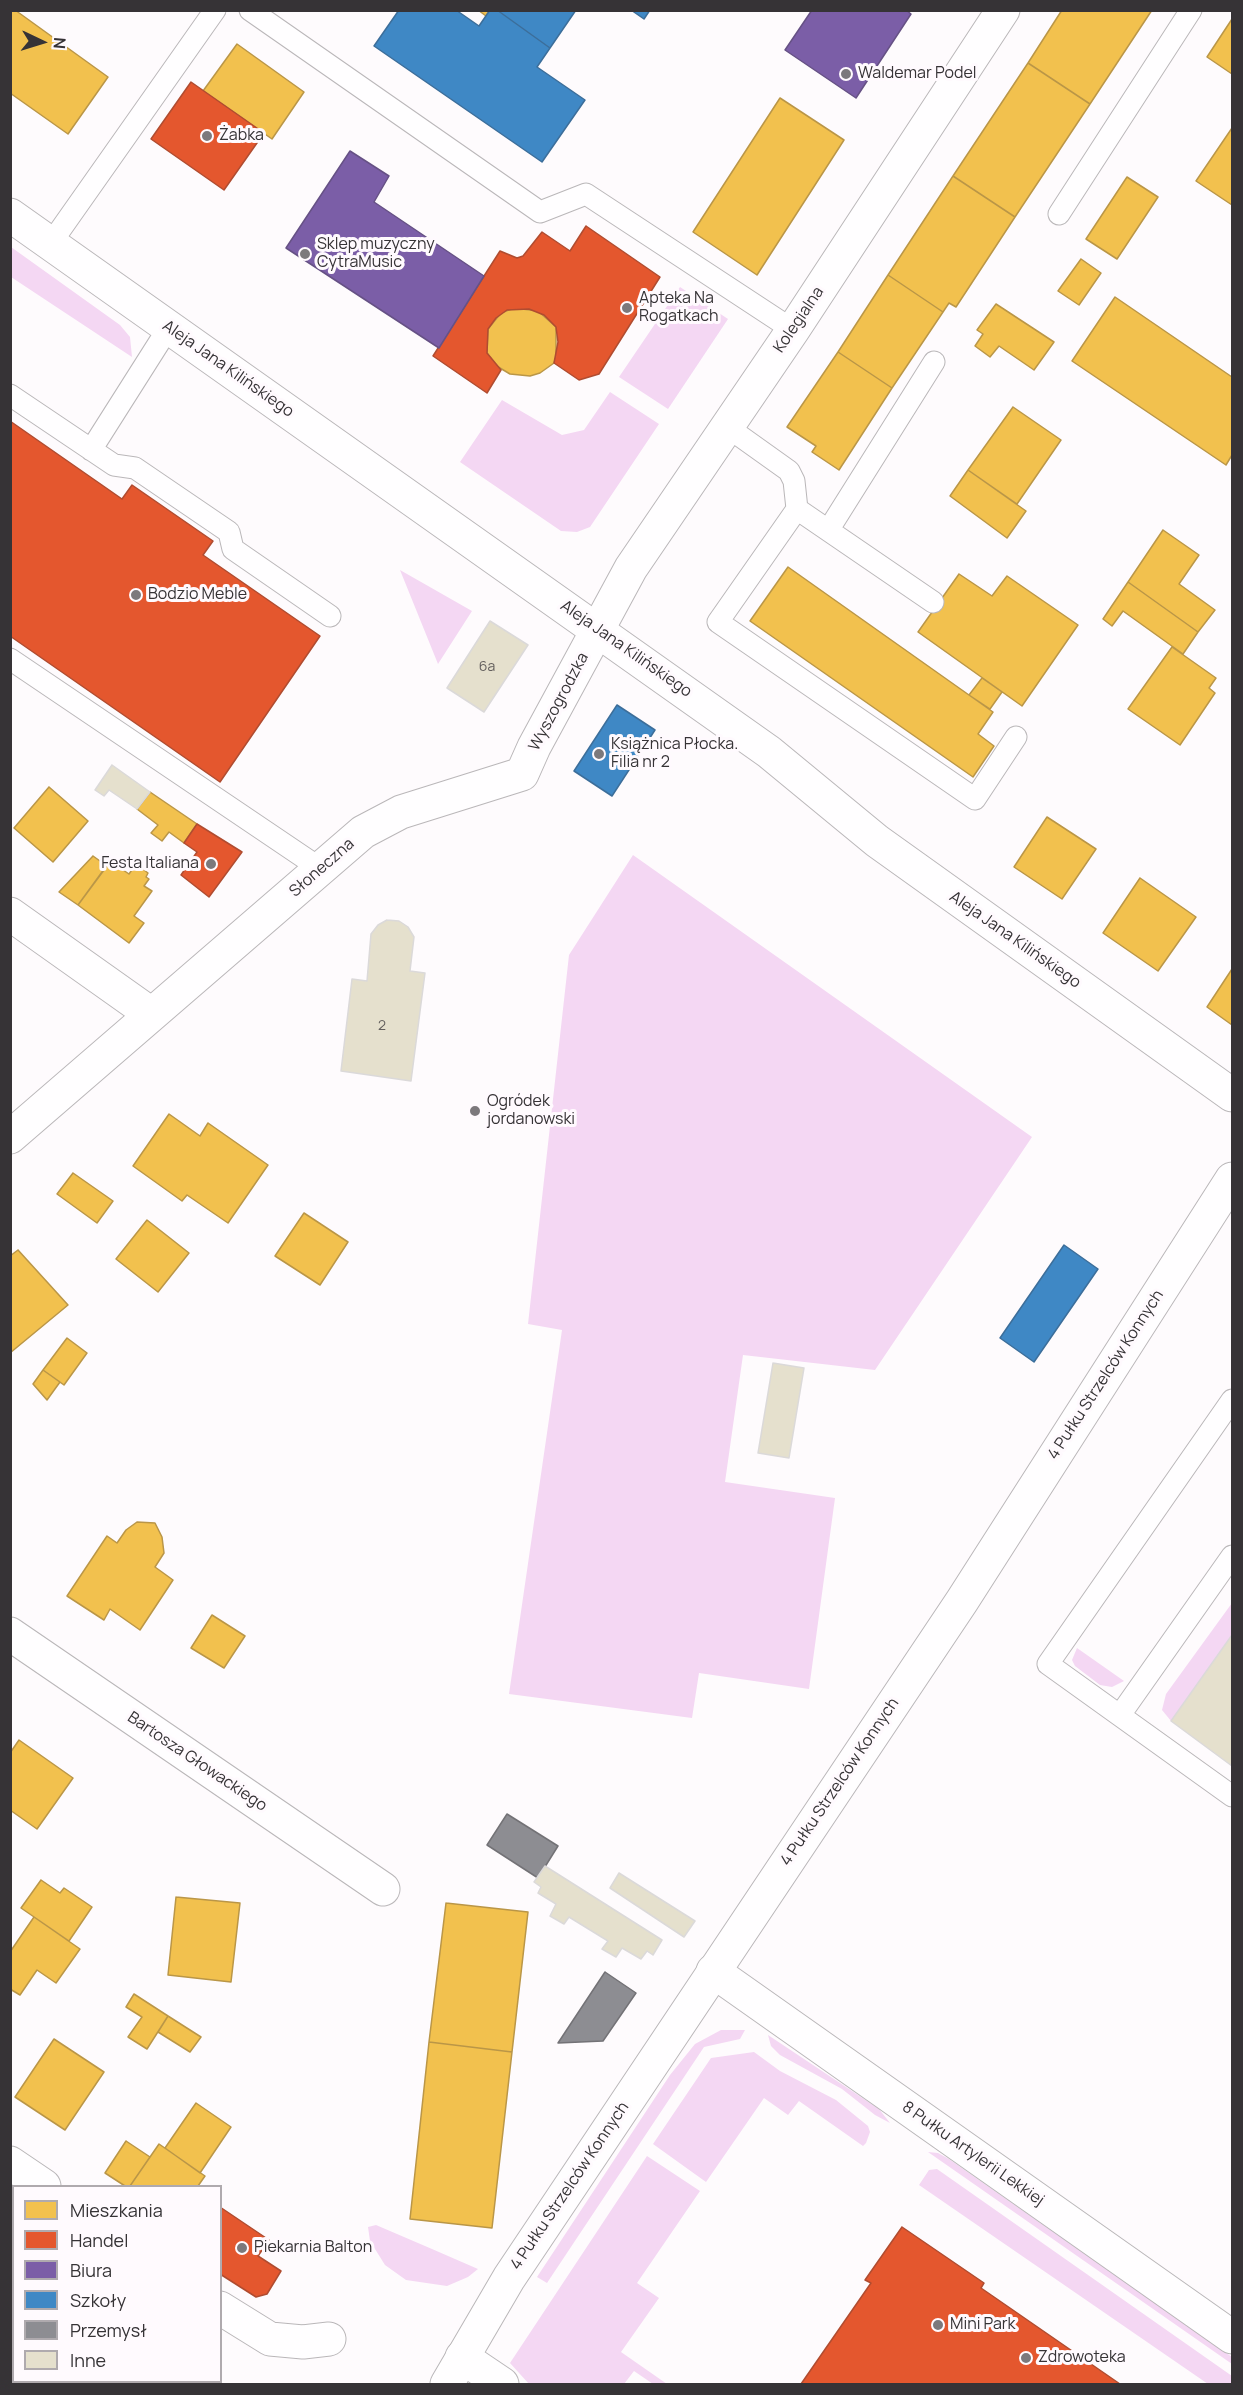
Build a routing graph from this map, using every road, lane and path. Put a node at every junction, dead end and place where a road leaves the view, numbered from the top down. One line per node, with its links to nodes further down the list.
1 (215, 10): 7 (lane)
2 (250, 10): 9 (lane)
3 (1003, 10): 9 (street, Kolegialna)
4 (1191, 10): 6 (lane)
5 (10, 214): 7 (street, Aleja Jana Kilińskiego)
6 (1059, 214)
7 (51, 243): 8 (street, Aleja Jana Kilińskiego)
8 (170, 327): 13 (lane); 18 (street, Aleja Jana Kilińskiego)
9 (793, 330): 12 (street, Kolegialna)
10 (934, 362): 15 (lane)
11 (10, 395): 13 (lane)
12 (726, 426): 14 (lane); 18 (street, Kolegialna)
13 (91, 450): 17 (lane)
14 (797, 509): 15 (lane); 20 (lane)
15 (828, 529): 16 (lane)
16 (933, 602)
17 (330, 616)
18 (598, 630): 21 (street, Wyszogrodzka); 25 (street, Aleja Jana Kilińskiego)
19 (10, 659): 22 (lane)
20 (1016, 737)
21 (522, 774): 22 (street, Słoneczna)
22 (321, 868): 24 (street, Słoneczna)
23 (10, 914): 24 (street)
24 (151, 1014): 26 (street, Słoneczna)
25 (1233, 1095)
26 (10, 1137)
27 (1233, 1179): 34 (street, 4 Pułku Strzelców Konnych)
28 (1233, 1400): 31 (lane)
29 (1233, 1556): 31 (lane)
30 (10, 1634): 33 (street, Bartosza Głowackiego)
31 (1120, 1715): 32 (lane)
32 (1233, 1796)
33 (382, 1889)
34 (713, 1971): 38 (street, 8 Pułku Artylerii Lekkiej); 40 (street, 4 Pułku Strzelców Konnych)
35 (10, 2163): 36 (street)
36 (41, 2185)
37 (222, 2309): 39 (street)
38 (1233, 2337)
39 (329, 2339)
40 (455, 2371): 41 (street)
41 (502, 2385)

